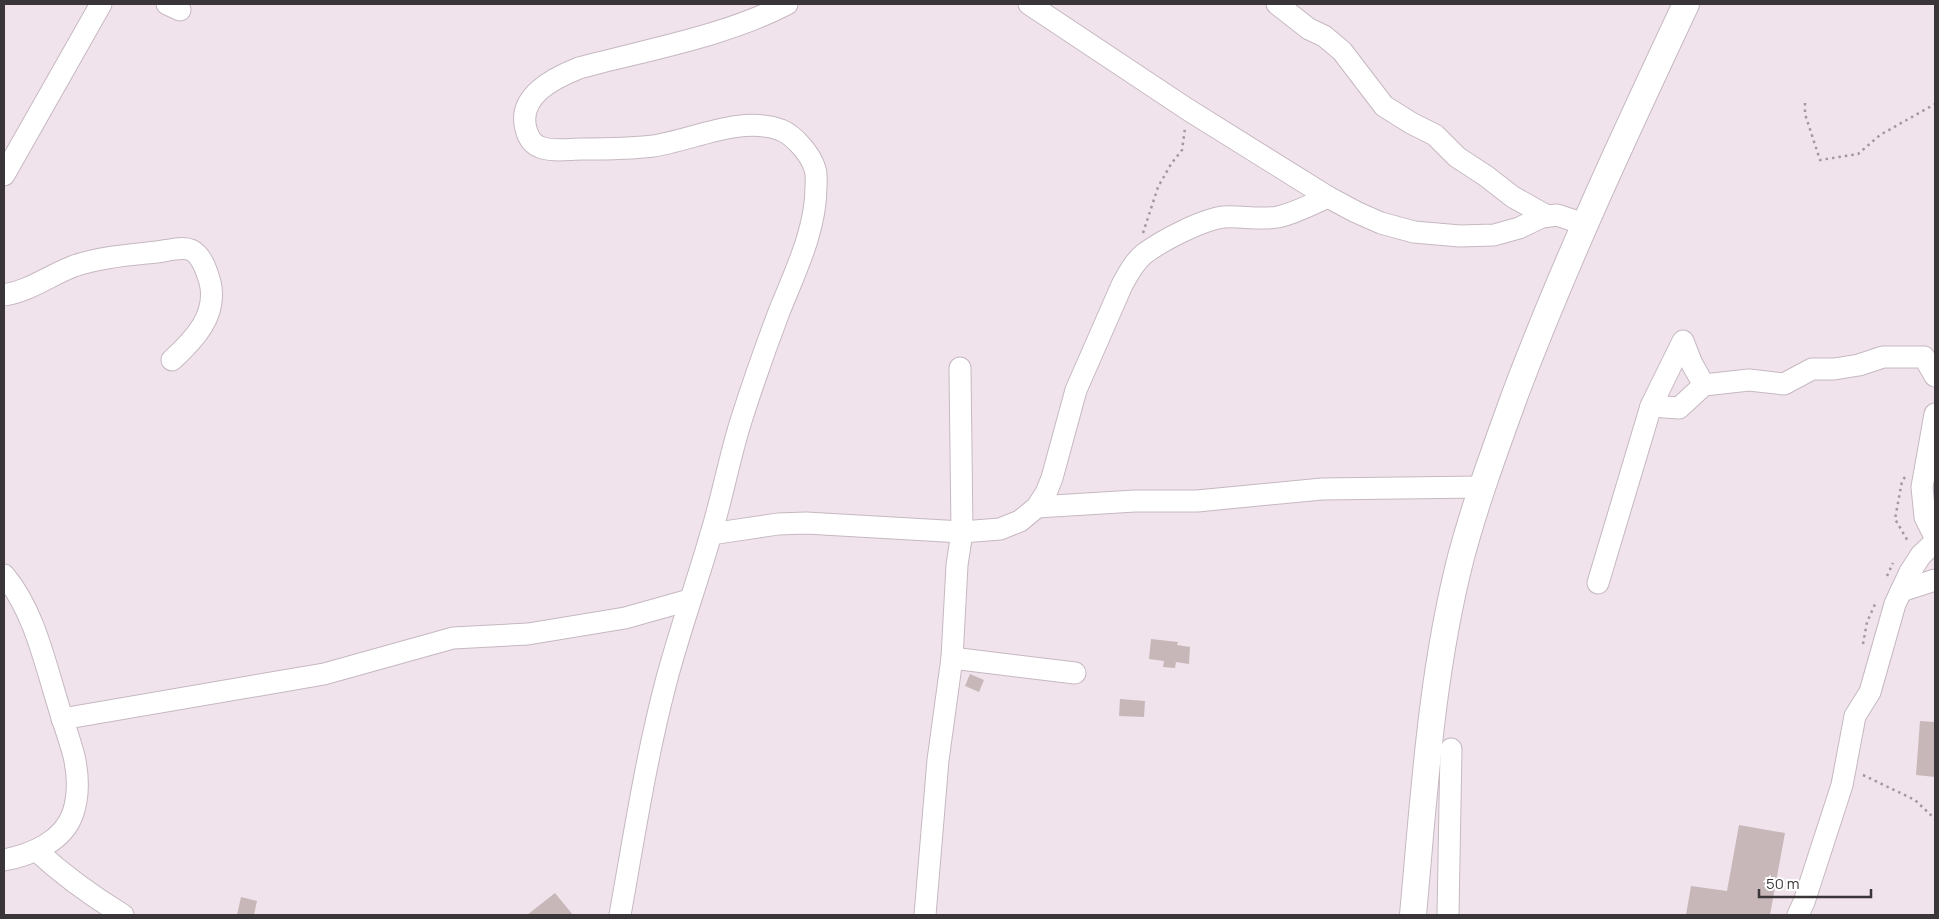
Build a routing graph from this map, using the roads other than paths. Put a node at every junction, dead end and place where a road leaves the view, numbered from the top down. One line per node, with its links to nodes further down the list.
1 (100, 4): 6 (street)
2 (788, 4): 20 (street)
3 (1029, 4): 7 (street)
4 (1277, 4): 8 (street)
5 (1686, 4): 9 (main road)
6 (4, 175)
7 (1328, 197): 8 (street); 18 (street)
8 (1548, 216): 9 (street)
9 (1584, 224): 17 (main road)
10 (4, 295): 11 (street)
11 (172, 360)
12 (960, 368): 19 (street)
13 (1935, 376): 14 (street)
14 (1704, 385): 15 (street); 15 (street)
15 (1651, 406): 25 (street)
16 (1935, 414): 21 (street)
17 (1481, 487): 18 (street); 37 (main road)
18 (1037, 507): 19 (street)
19 (962, 532): 20 (street); 28 (street)
20 (711, 534): 27 (street)
21 (1935, 537)
22 (1935, 542): 26 (street)
23 (4, 575): 30 (street)
24 (1935, 580): 26 (street)
25 (1598, 583)
26 (1892, 586): 39 (street)
27 (689, 600): 30 (street); 35 (street)
28 (952, 658): 29 (street); 36 (street)
29 (1075, 673)
30 (62, 719): 32 (street)
31 (1451, 750): 38 (street)
32 (37, 851): 33 (street); 34 (street)
33 (4, 860)
34 (123, 915)
35 (620, 915)
36 (924, 915)
37 (1413, 915)
38 (1448, 915)
39 (1798, 915)

